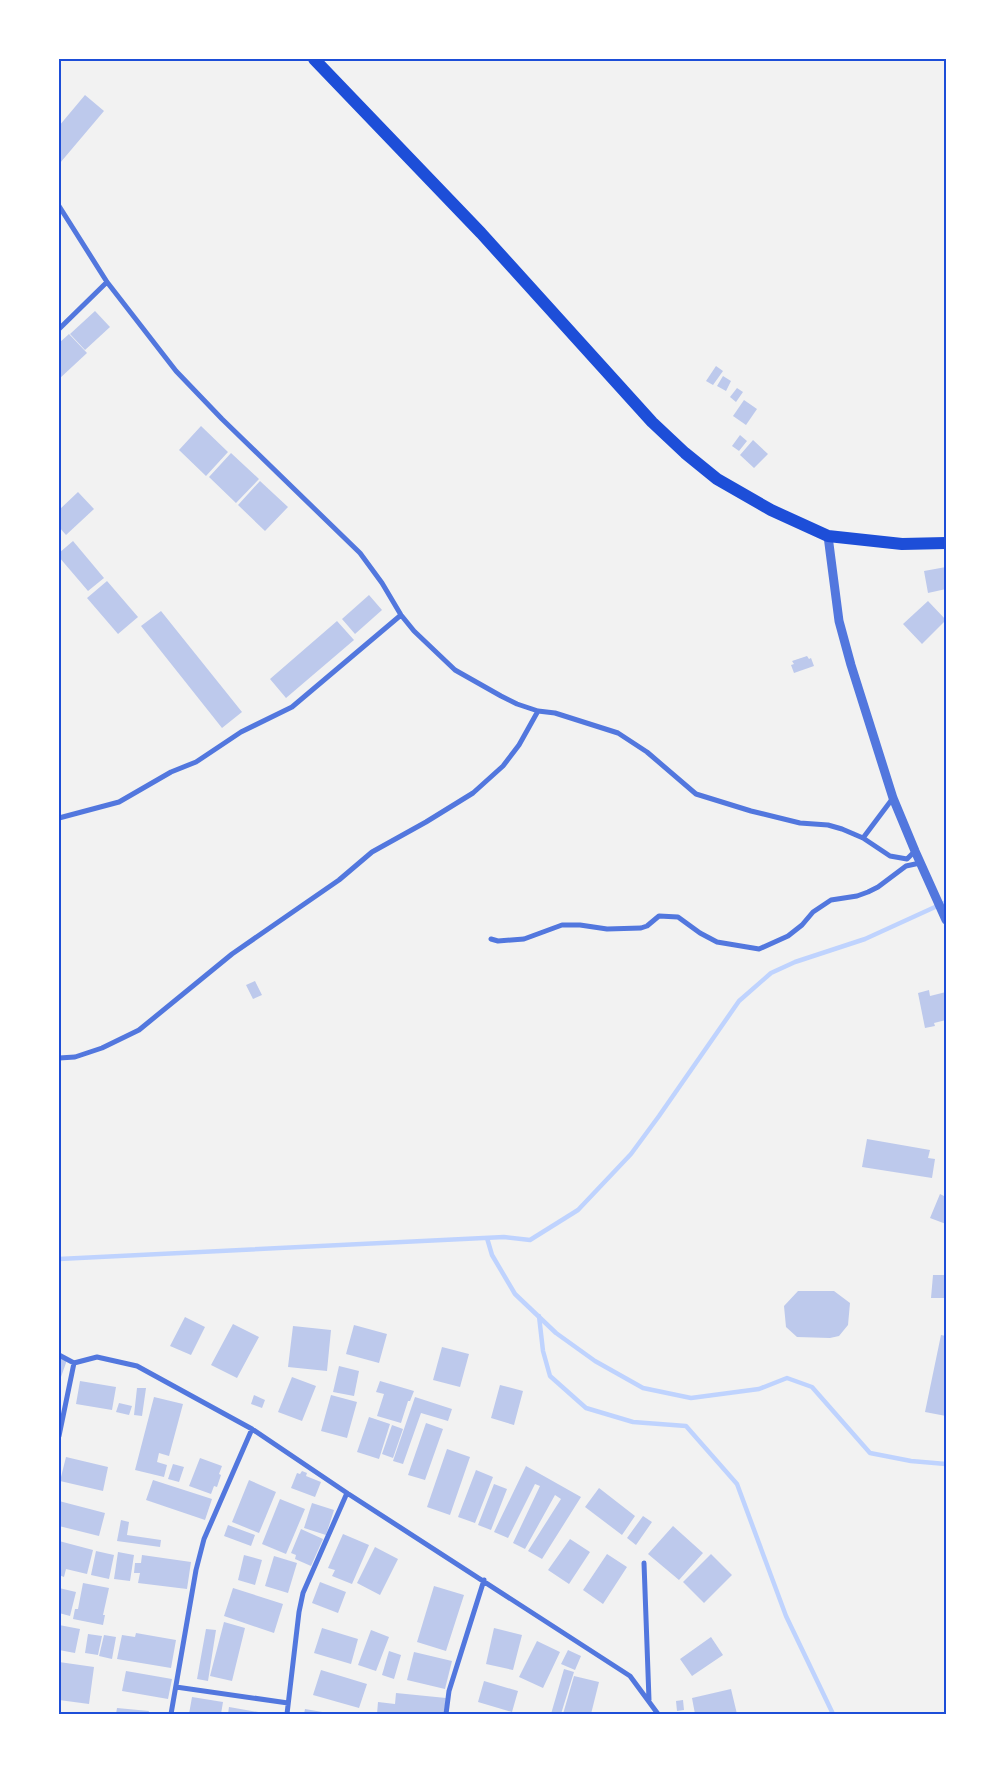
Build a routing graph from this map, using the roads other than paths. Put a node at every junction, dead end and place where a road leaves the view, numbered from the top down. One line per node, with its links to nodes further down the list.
1 (314, 59): 5 (main road)
2 (59, 206): 3 (street)
3 (107, 282): 4 (street); 7 (street)
4 (59, 329)
5 (828, 536): 6 (main road); 9 (street)
6 (946, 543)
7 (401, 615): 8 (street); 10 (street)
8 (538, 711): 11 (street); 16 (street)
9 (893, 798): 11 (street); 12 (street)
10 (59, 818)
11 (864, 838): 12 (street)
12 (915, 851): 13 (street)
13 (920, 863): 14 (street); 15 (street)
14 (946, 919)
15 (491, 939)
16 (59, 1058)
17 (59, 1355): 18 (street)
18 (74, 1362): 19 (street); 20 (street)
19 (252, 1429): 21 (street); 24 (street)
20 (59, 1436)
21 (347, 1493): 23 (street); 26 (street)
22 (644, 1564): 25 (street)
23 (484, 1580): 25 (street); 29 (street)
24 (176, 1687): 26 (street); 27 (street)
25 (649, 1700): 30 (street)
26 (288, 1702): 28 (street)
27 (172, 1714)
28 (287, 1714)
29 (446, 1714)
30 (658, 1714)

